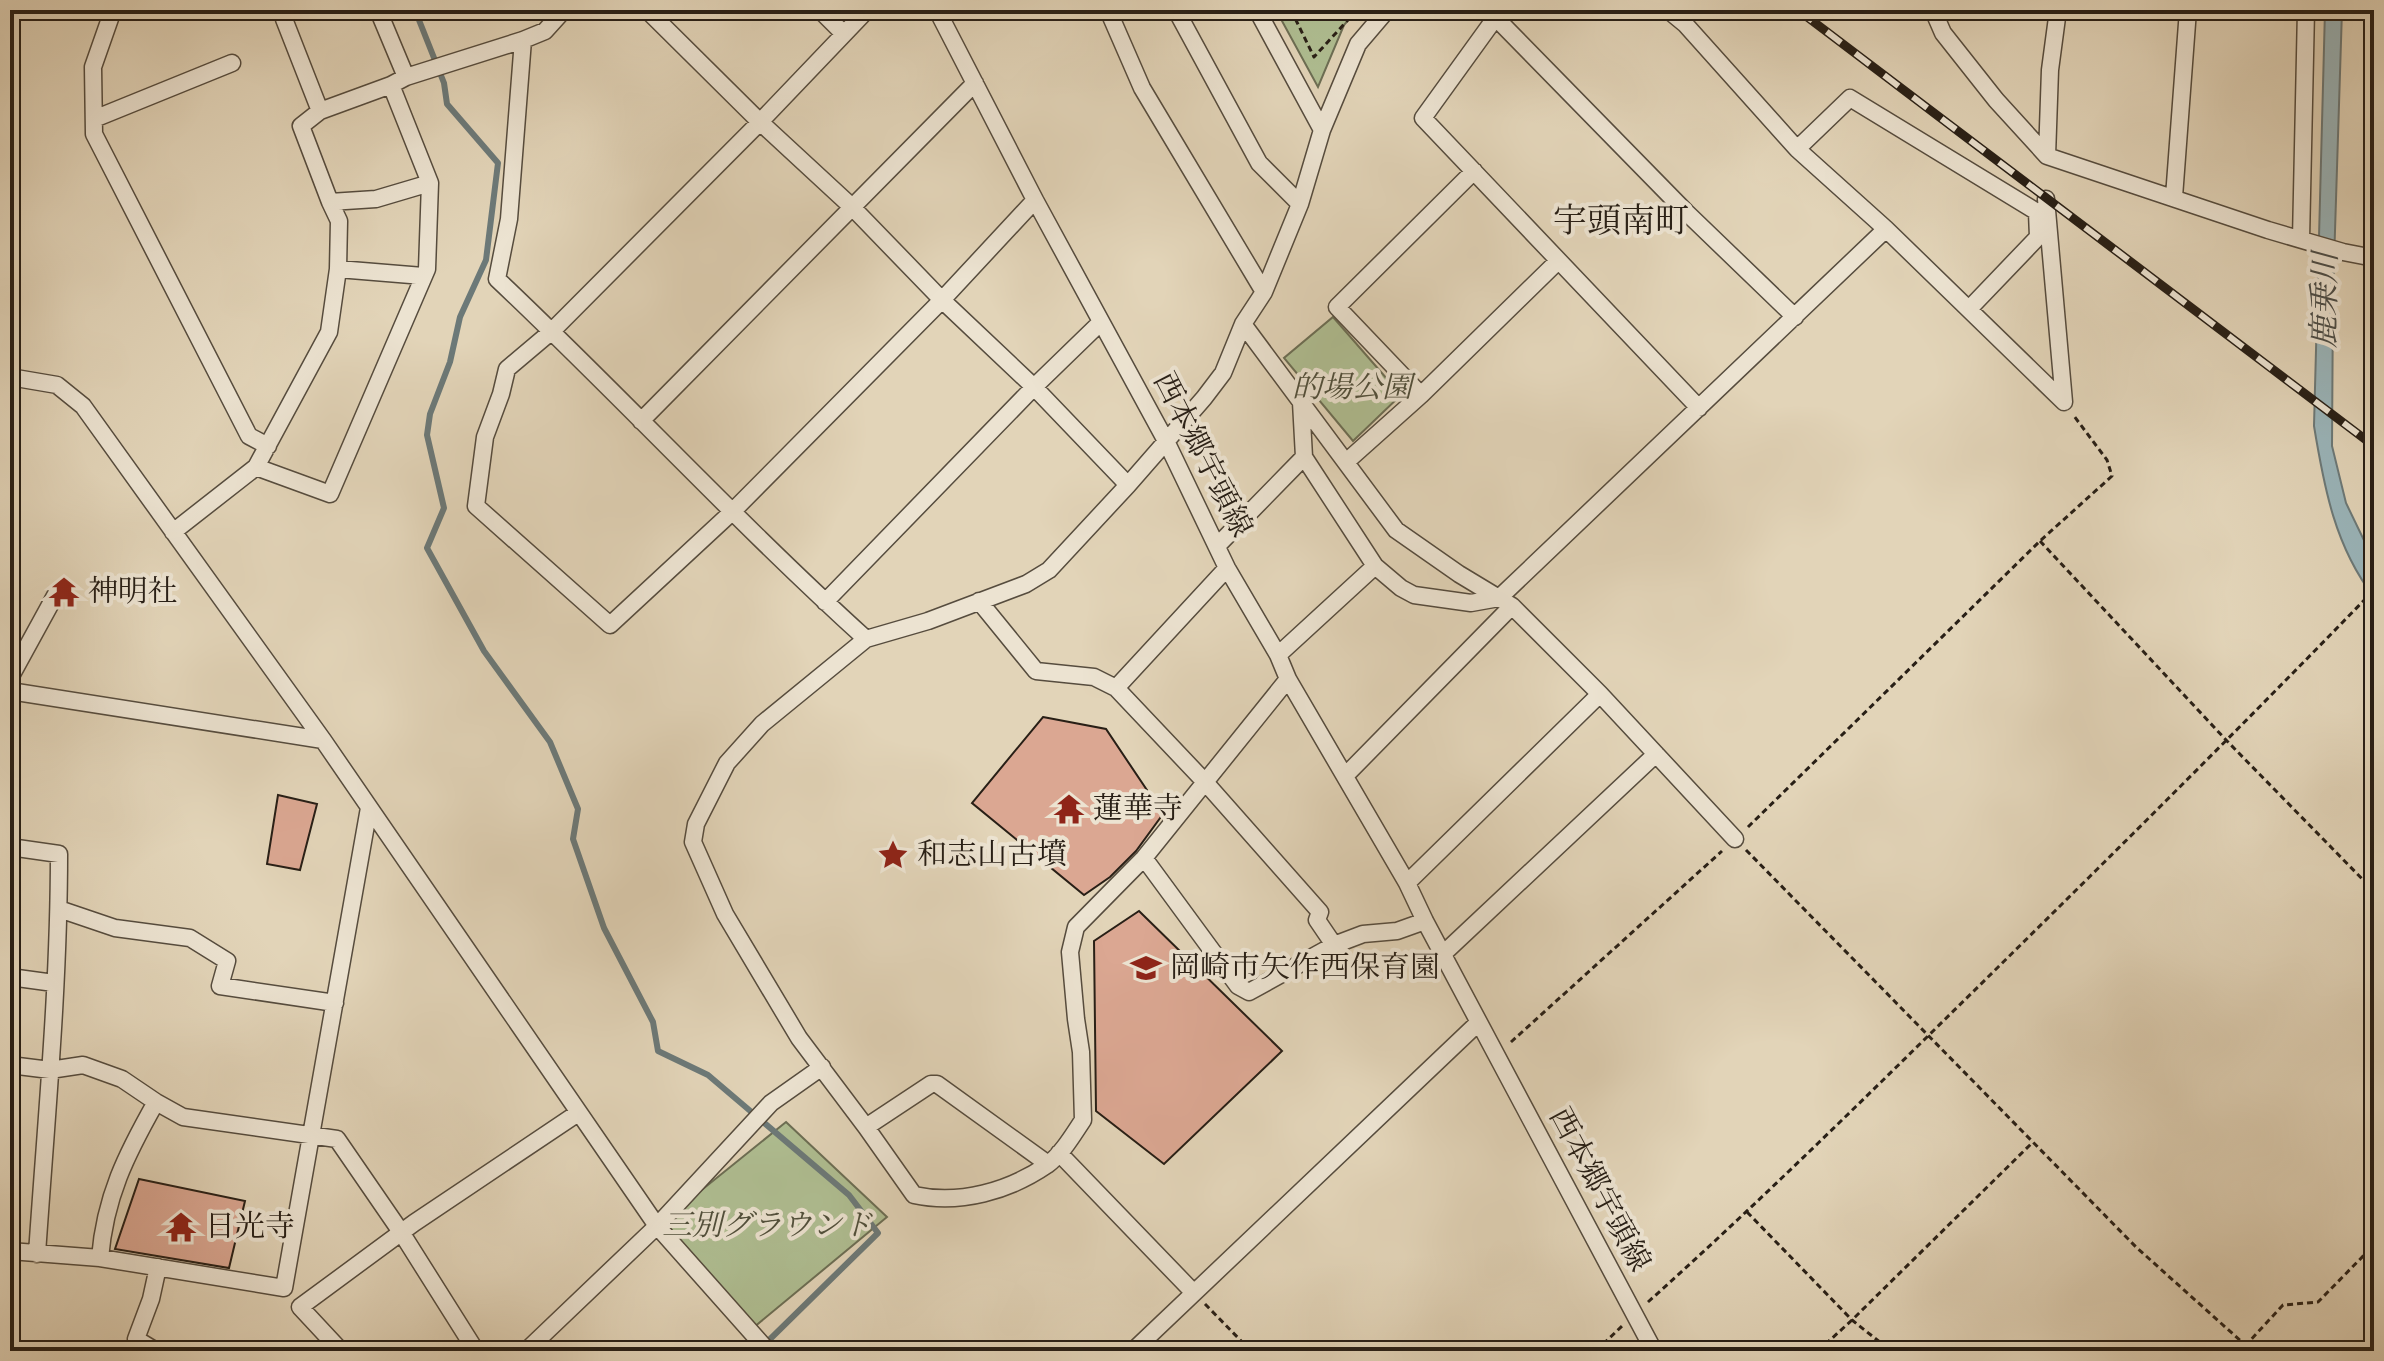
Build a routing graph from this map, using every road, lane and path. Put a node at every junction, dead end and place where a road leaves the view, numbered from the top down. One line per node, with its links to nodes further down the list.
1 (113, 10): 27 (street)
2 (284, 10): 26 (street)
3 (378, 10): 24 (street)
4 (564, 10): 22 (street)
5 (647, 10): 28 (street)
6 (820, 10): 21 (street)
7 (867, 10): 21 (street)
8 (937, 10): 25 (street, 西本郷宇頭線)
9 (1108, 10): 46 (street)
10 (1176, 10): 38 (street)
11 (1257, 10): 29 (street)
12 (1291, 10): 13 (path)
13 (1357, 10)
14 (1387, 10): 29 (street)
15 (1668, 10): 30 (street)
16 (1933, 10): 31 (street)
17 (2058, 10): 31 (street)
18 (2188, 10): 34 (street)
19 (2306, 10): 41 (street)
20 (1498, 14): 32 (street); 49 (street)
21 (844, 34): 28 (street)
22 (523, 40): 24 (street); 52 (street)
23 (232, 63): 27 (street)
24 (398, 81): 26 (street); 33 (street)
25 (975, 83): 36 (street, 西本郷宇頭線); 39 (street)
26 (320, 111): 37 (street)
27 (94, 119): 61 (street)
28 (760, 122): 39 (street); 52 (street)
29 (1322, 130): 38 (street)
30 (1797, 149): 40 (street); 48 (street)
31 (2047, 156): 34 (street)
32 (1474, 171): 43 (street); 55 (street)
33 (430, 183): 37 (street); 45 (street)
34 (2174, 197): 41 (street)
35 (2046, 199): 57 (street)
36 (1035, 200): 47 (street); 50 (street, 西本郷宇頭線)
37 (330, 202): 44 (street)
38 (1300, 204): 46 (street)
39 (852, 207): 47 (street); 59 (street)
40 (1886, 229): 48 (street); 49 (street)
41 (2301, 239): 42 (street)
42 (2374, 258)
43 (1558, 261): 55 (street); 58 (street)
44 (338, 269): 45 (street); 61 (street)
45 (423, 276): 64 (street)
46 (1264, 292): 51 (street)
47 (942, 300): 54 (street); 66 (street)
48 (1970, 308): 57 (street)
49 (1795, 317): 58 (street)
50 (1101, 322): 54 (street); 60 (street, 西本郷宇頭線)
51 (1243, 324): 56 (street); 60 (street)
52 (552, 331): 59 (street); 66 (street)
53 (10, 377): 67 (street)
54 (1034, 387): 65 (street); 75 (street)
55 (1421, 395): 63 (street)
56 (1301, 401): 62 (street); 63 (street)
57 (2064, 402): 68 (path)
58 (1699, 408): 76 (street)
59 (641, 421): 66 (street)
60 (1166, 441): 65 (street); 69 (street, 西本郷宇頭線)
61 (268, 446): 64 (street)
62 (1304, 457): 69 (street); 70 (street)
63 (1346, 462): 76 (street)
64 (256, 467): 67 (street)
65 (1128, 485): 74 (street)
66 (732, 512): 75 (street)
67 (173, 532): 84 (street)
68 (2040, 541): 85 (path); 90 (path)
69 (1217, 546): 71 (street, 西本郷宇頭線)
70 (1375, 566): 76 (street); 78 (street)
71 (1227, 568): 78 (street, 西本郷宇頭線); 81 (street)
72 (2374, 590): 85 (path)
73 (56, 594): 79 (street)
74 (979, 601): 77 (street); 81 (street)
75 (825, 602): 77 (street)
76 (1506, 602): 83 (street); 87 (street)
77 (866, 639): 106 (street)
78 (1278, 655): 80 (street, 西本郷宇頭線)
79 (10, 678)
80 (1288, 679): 87 (street, 西本郷宇頭線); 88 (street)
81 (1116, 688): 88 (street)
82 (10, 691): 84 (street)
83 (1600, 694): 86 (street); 93 (street)
84 (323, 740): 89 (street)
85 (2227, 741): 94 (path); 103 (path)
86 (1656, 754): 90 (street); 98 (street)
87 (1345, 776): 93 (street, 西本郷宇頭線)
88 (1205, 782): 92 (street); 97 (street)
89 (369, 808): 101 (street); 109 (street)
90 (1735, 839): 103 (path); 104 (path)
91 (10, 847): 95 (street)
92 (1144, 858): 97 (street); 113 (street)
93 (1407, 883): 96 (street, 西本郷宇頭線)
94 (2374, 891)
95 (59, 909): 100 (street); 101 (street)
96 (1425, 921): 97 (street); 98 (street, 西本郷宇頭線)
97 (1334, 945)
98 (1443, 954): 102 (street)
99 (10, 977): 100 (street)
100 (54, 983): 107 (street)
101 (335, 1003): 111 (street)
102 (1478, 1023): 104 (street, 西本郷宇頭線); 123 (street)
103 (1927, 1036): 112 (path); 114 (path)
104 (1496, 1055): 125 (street, 西本郷宇頭線)
105 (10, 1065): 107 (street)
106 (822, 1067): 110 (street); 115 (street)
107 (50, 1070): 108 (street); 119 (street)
108 (156, 1102): 111 (street); 120 (street)
109 (578, 1113): 115 (street); 116 (street)
110 (866, 1127): 113 (street); 113 (street)
111 (309, 1136): 116 (street); 122 (street)
112 (2033, 1142): 126 (path); 127 (path)
113 (1054, 1159): 123 (street)
114 (1747, 1212): 125 (path); 126 (path)
115 (657, 1226): 131 (street); 132 (street)
116 (401, 1232): 124 (street); 130 (street)
117 (2374, 1245): 127 (path)
118 (10, 1251): 119 (street)
119 (37, 1254): 120 (street)
120 (100, 1258): 121 (street)
121 (158, 1267): 122 (street); 128 (street)
122 (284, 1288): 124 (street)
123 (1194, 1293): 133 (street); 134 (path)
124 (300, 1307): 129 (street)
125 (1633, 1315): 135 (path); 136 (street, 西本郷宇頭線)
126 (1852, 1320): 137 (path); 138 (path)
127 (2245, 1346): 139 (path)
128 (156, 1351)
129 (341, 1351)
130 (476, 1351)
131 (526, 1351)
132 (768, 1351)
133 (1133, 1351)
134 (1251, 1351)
135 (1596, 1351)
136 (1654, 1351)
137 (1818, 1351)
138 (1891, 1351)
139 (2252, 1351)

